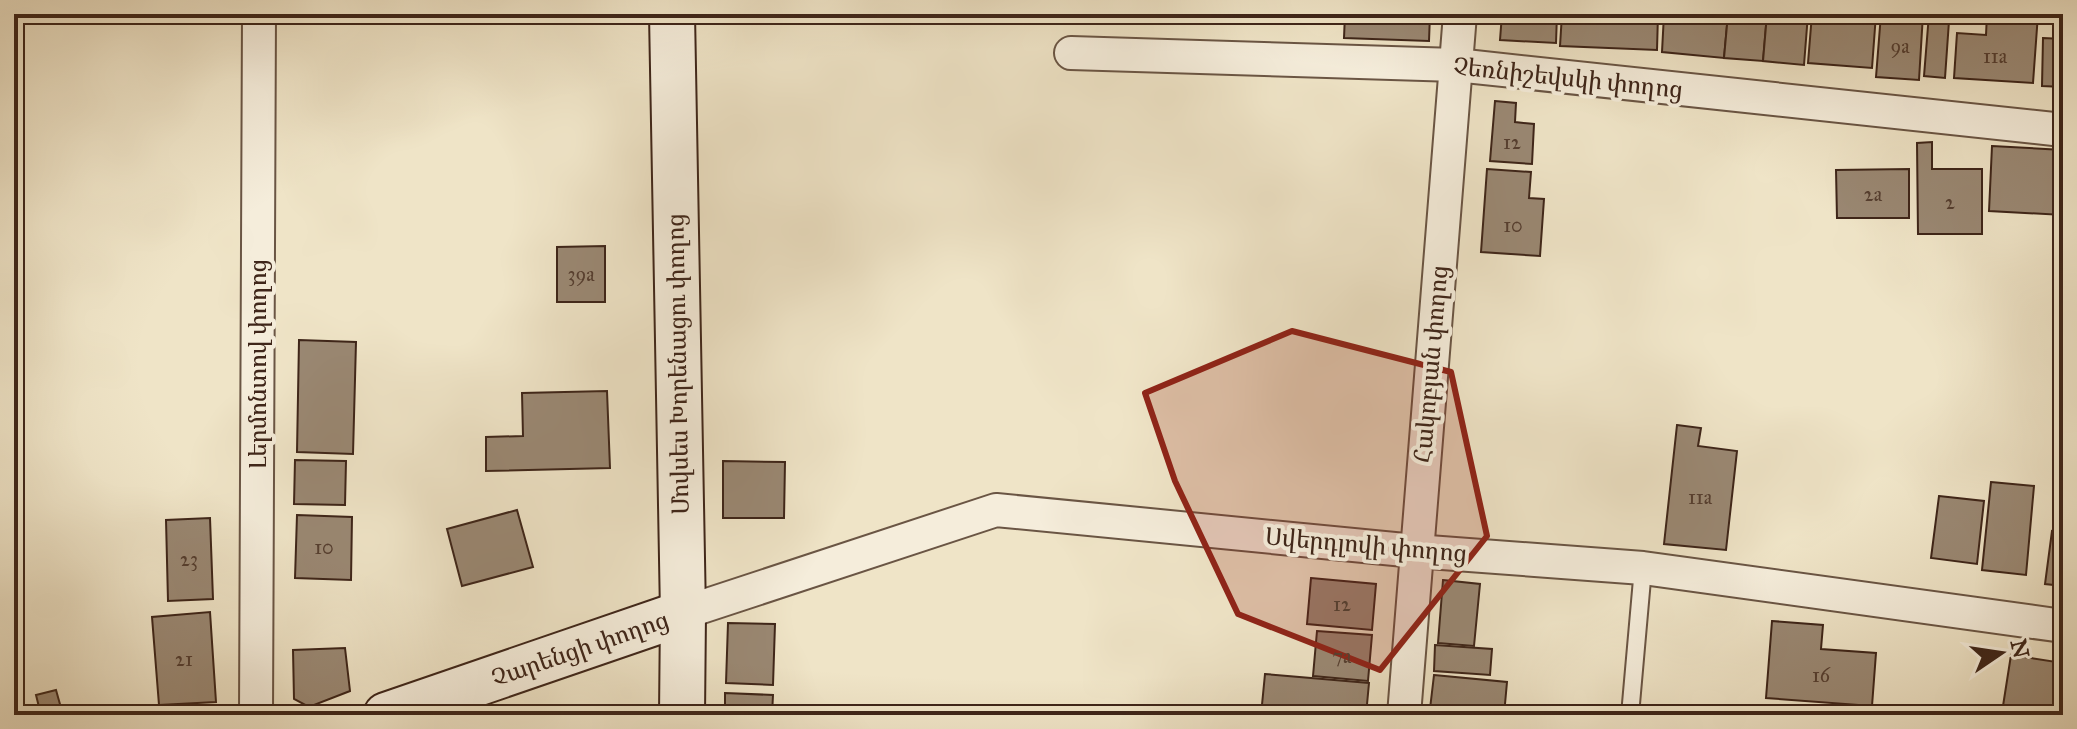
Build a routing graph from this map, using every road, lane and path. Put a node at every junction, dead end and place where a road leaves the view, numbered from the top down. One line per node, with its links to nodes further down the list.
1 (259, 14): 11 (street, Լերմոնտով փողոց)
2 (672, 14): 9 (street, Մովսես Խորենացու փողոց)
3 (1460, 14): 5 (street, Հակոբյան փողոց)
4 (1071, 53): 5 (street, Չեռնիշեվսկի փողոց)
5 (1456, 65): 6 (street, Չեռնիշեվսկի փողոց); 7 (street, Հակոբյան փողոց)
6 (2063, 130)
7 (1415, 551): 8 (street, Սվերդլովի փողոց); 9 (street, Սվերդլովի փողոց); 14 (street, Հակոբյան փողոց)
8 (1643, 568): 10 (street, Սվերդլովի փողոց); 15 (lane)
9 (683, 613): 12 (street, Չարենցի փողոց); 13 (street, Մովսես Խորենացու փողոց)
10 (2063, 626)
11 (256, 715)
12 (386, 715)
13 (682, 715)
14 (1404, 715)
15 (1630, 715)

